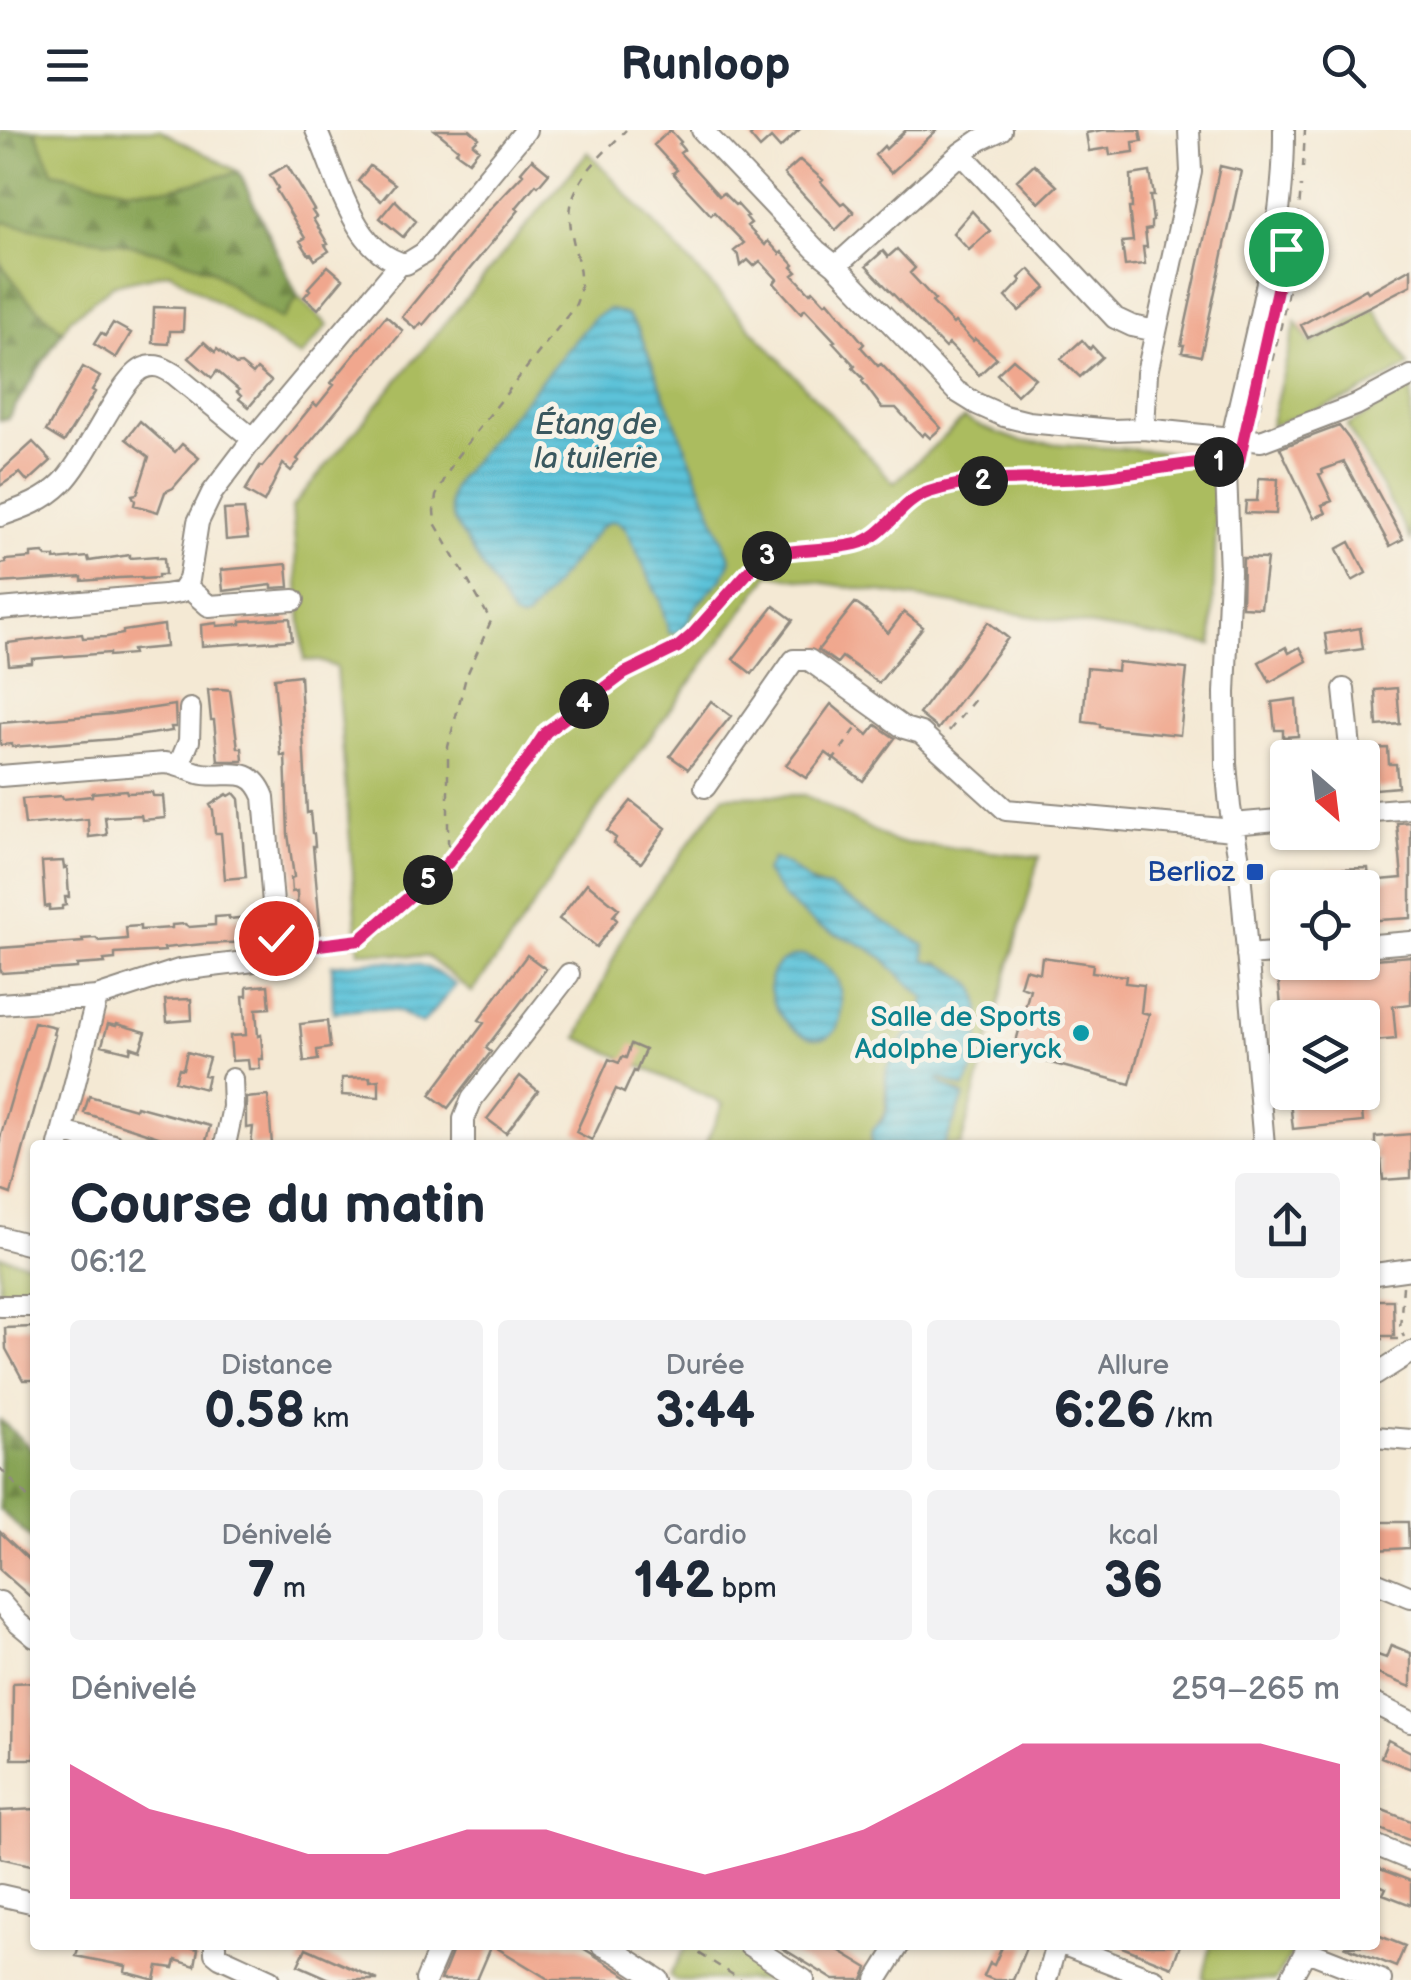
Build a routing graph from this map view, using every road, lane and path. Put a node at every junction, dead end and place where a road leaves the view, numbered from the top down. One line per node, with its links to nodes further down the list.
1 (316, 130): 10 (street)
2 (526, 130): 10 (street)
3 (626, 130): 37 (path)
4 (1001, 130): 9 (street)
5 (1189, 130): 12 (street)
6 (1284, 130): 15 (street)
7 (1294, 130): 15 (street)
8 (714, 134): 11 (street)
9 (961, 152): 11 (street); 12 (street)
10 (400, 264): 16 (street)
11 (836, 266): 14 (street)
12 (1156, 331): 14 (street)
13 (1411, 376): 15 (street)
14 (1144, 429): 15 (street)
15 (1238, 438): 17 (street); 19 (street)
16 (253, 439): 18 (street); 20 (street)
17 (1227, 461): 19 (street); 37 (path)
18 (0, 516)
19 (1230, 561): 36 (street)
20 (186, 586): 21 (street); 22 (street)
21 (294, 600)
22 (0, 609)
23 (1344, 690): 27 (street)
24 (976, 698): 28 (path)
25 (873, 705): 28 (street); 29 (path); 32 (street)
26 (190, 710): 30 (street)
27 (1349, 740)
28 (937, 746): 36 (street)
29 (832, 762)
30 (179, 764): 31 (street); 40 (street)
31 (0, 776)
32 (705, 787)
33 (1411, 808): 34 (street)
34 (1380, 811)
35 (1270, 822): 36 (street)
36 (1234, 827): 42 (street)
37 (448, 863): 40 (path)
38 (1411, 942): 39 (street)
39 (1380, 945)
40 (270, 951): 44 (street)
41 (1270, 953): 42 (street)
42 (1247, 955): 50 (street)
43 (569, 974): 49 (street)
44 (96, 997): 45 (street); 47 (street)
45 (0, 1004)
46 (232, 1079): 48 (street)
47 (60, 1138)
48 (226, 1140)
49 (464, 1140)
50 (1264, 1140)
51 (0, 1237): 52 (street)
52 (30, 1240)
53 (1390, 1271): 56 (path)
54 (0, 1306): 55 (street)
55 (30, 1306)
56 (1380, 1338)
57 (1411, 1352): 58 (street)
58 (1380, 1373)
59 (1380, 1438): 60 (street)
60 (1411, 1440)
61 (0, 1468): 62 (path)
62 (30, 1499)
63 (1380, 1584): 64 (street)
64 (1411, 1597)
65 (0, 1602): 66 (street)
66 (30, 1633)
67 (1380, 1706): 68 (street)
68 (1411, 1722)
69 (1380, 1847): 70 (street)
70 (1411, 1860)
71 (0, 1895): 72 (street)
72 (30, 1902)
73 (216, 1950): 83 (street)
74 (439, 1950): 84 (street)
75 (612, 1950): 85 (street)
76 (694, 1950): 86 (path)
77 (757, 1950): 87 (street)
78 (895, 1950): 88 (street)
79 (1058, 1950): 89 (street)
80 (1074, 1950): 90 (street)
81 (1307, 1950): 91 (street)
82 (1313, 1950): 92 (street)
83 (270, 1980)
84 (426, 1980)
85 (659, 1980)
86 (741, 1980)
87 (804, 1980)
88 (877, 1980)
89 (1046, 1980)
90 (1155, 1980)
91 (1290, 1980)
92 (1382, 1980)

